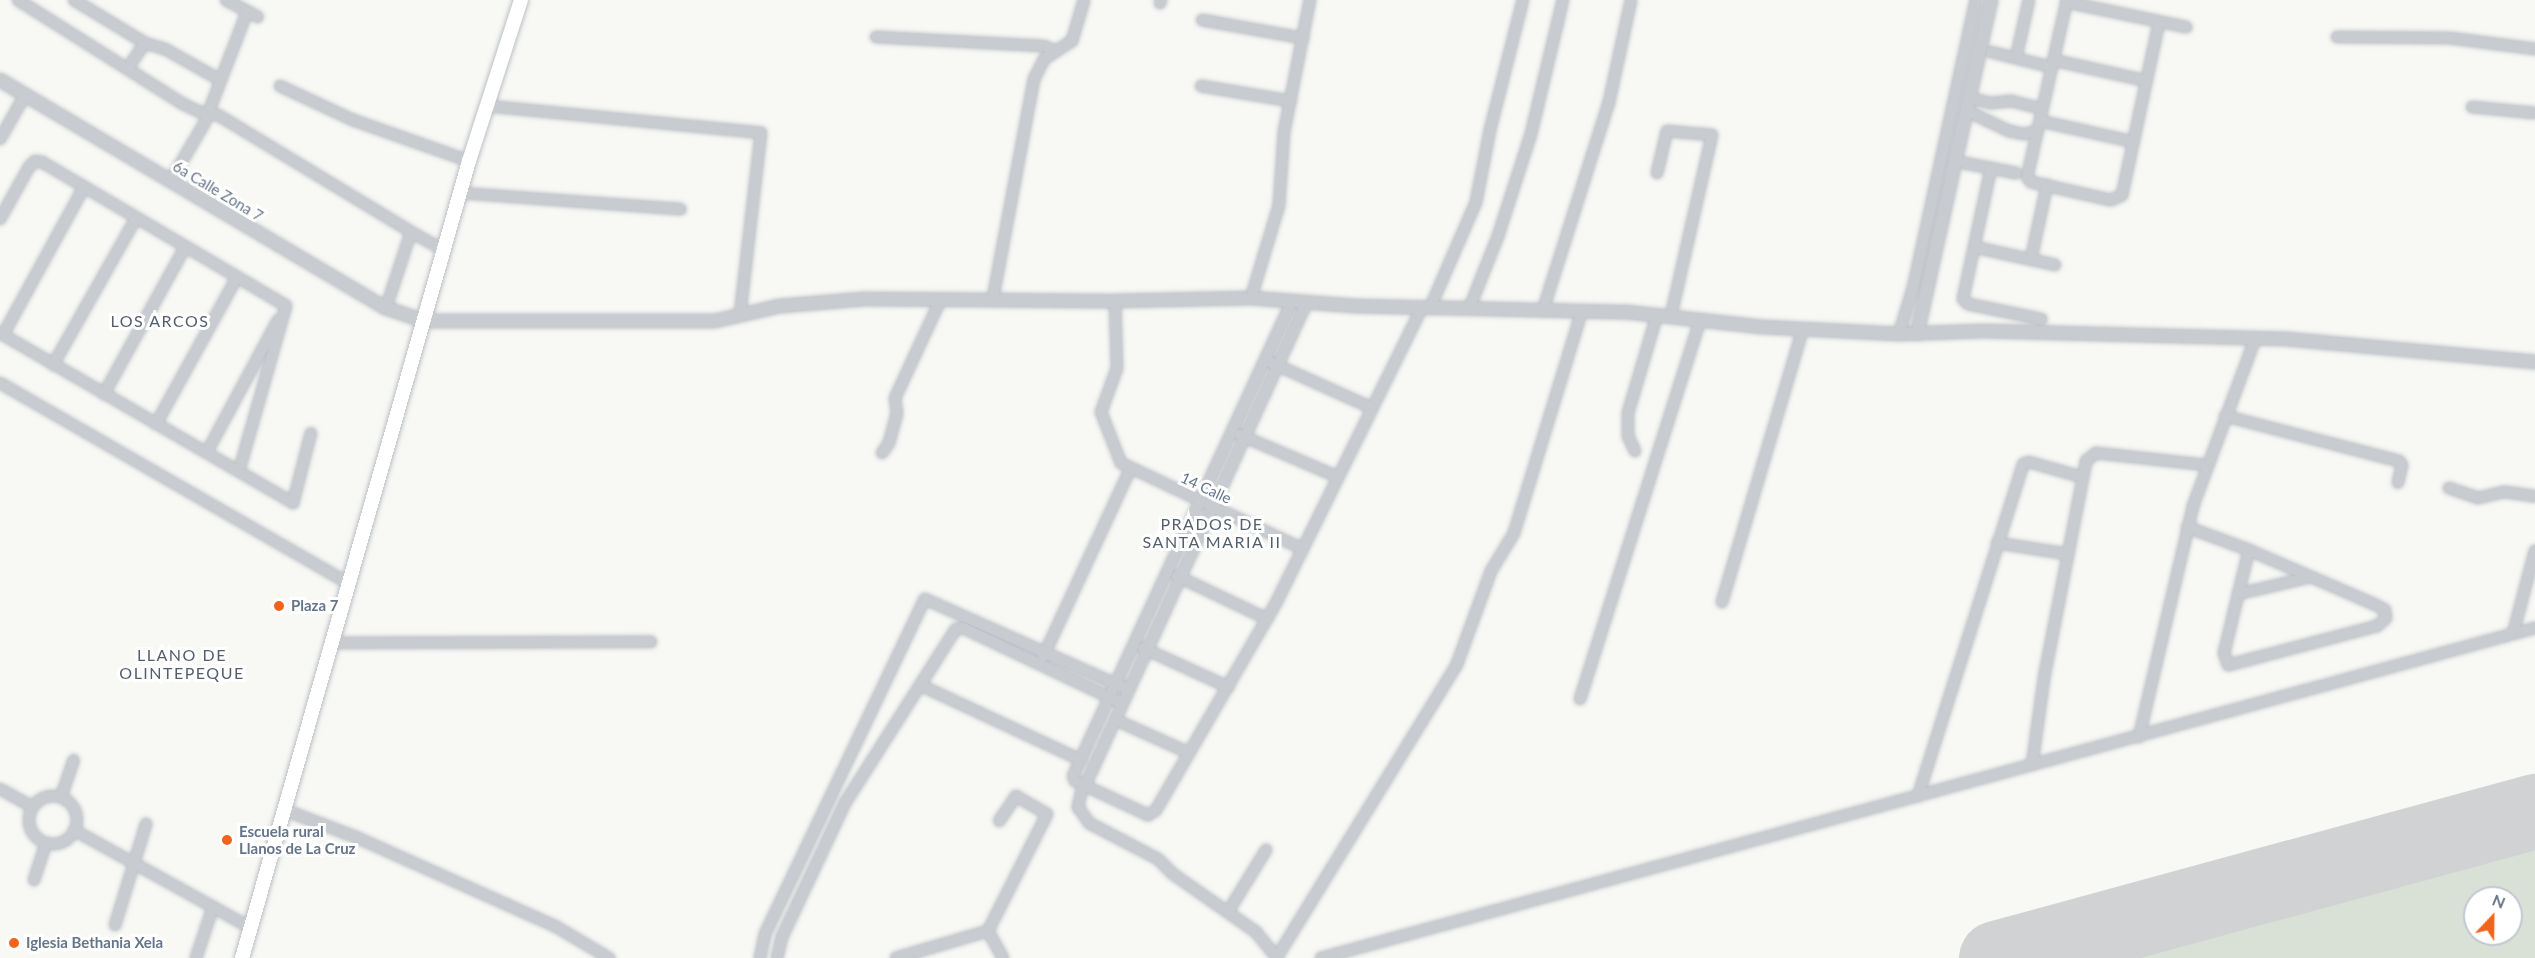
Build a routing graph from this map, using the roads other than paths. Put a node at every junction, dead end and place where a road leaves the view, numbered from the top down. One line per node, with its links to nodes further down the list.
1 (18, 0): 28 (street)
2 (74, 0): 22 (street)
3 (226, 0): 14 (street)
4 (521, 0): 37 (main road)
5 (1084, 0): 24 (street)
6 (1310, 0): 21 (street)
7 (1523, 0): 72 (street)
8 (1563, 0): 73 (street)
9 (1631, 0): 74 (street)
10 (1976, 0): 85 (street)
11 (1991, 0): 35 (street)
12 (2029, 0): 26 (street)
13 (2066, 1): 17 (street); 27 (street)
14 (247, 12): 15 (street); 29 (street)
15 (258, 17)
16 (1202, 20): 21 (street)
17 (2159, 22): 18 (street); 31 (street)
18 (2186, 27)
19 (876, 37): 24 (street)
20 (2337, 37): 23 (street)
21 (1303, 38): 36 (street)
22 (145, 43): 28 (street); 29 (street)
23 (2535, 49)
24 (1056, 51): 64 (street)
25 (1991, 52): 26 (street)
26 (2016, 58): 27 (street)
27 (2052, 63): 31 (street); 42 (street)
28 (128, 68): 41 (street)
29 (220, 80): 41 (street)
30 (0, 81): 34 (street, 6a Calle Zona 7)
31 (2147, 81): 44 (street)
32 (280, 86): 45 (street)
33 (1201, 86): 36 (street)
34 (25, 95): 43 (street); 50 (street, 6a Calle Zona 7)
35 (1970, 98): 39 (street); 42 (street)
36 (1291, 101): 65 (street)
37 (487, 106): 45 (main road); 76 (street)
38 (2472, 106): 40 (street)
39 (1966, 111): 42 (street); 83 (street)
40 (2535, 113)
41 (207, 115): 50 (street); 57 (street)
42 (2040, 120): 44 (street); 51 (street)
43 (0, 139)
44 (2134, 142): 51 (street)
45 (469, 161): 53 (main road)
46 (1964, 163): 47 (street)
47 (1991, 168): 49 (street); 59 (street)
48 (1657, 173): 78 (street)
49 (2016, 173)
50 (171, 180): 71 (street, 6a Calle Zona 7)
51 (2048, 185): 61 (street)
52 (84, 187): 55 (street); 56 (street); 84 (street)
53 (460, 193): 54 (street); 60 (main road)
54 (680, 209)
55 (136, 218): 58 (street); 89 (street)
56 (0, 219)
57 (411, 232): 60 (street); 71 (street)
58 (186, 247): 63 (street); 92 (street)
59 (1974, 247): 61 (street); 79 (street)
60 (444, 250): 81 (main road)
61 (2031, 259): 62 (street)
62 (2055, 265)
63 (237, 277): 70 (street); 95 (street)
64 (993, 298): 66 (street, 6a Calle Zona 7); 67 (street, 6a Calle Zona 7)
65 (1251, 298): 67 (street, 6a Calle Zona 7); 68 (street, 6a Calle Zona 7)
66 (941, 299): 76 (street, 6a Calle Zona 7); 101 (street)
67 (1115, 301): 103 (street)
68 (1292, 301): 69 (street, 6a Calle Zona 7); 87 (street)
69 (1306, 302): 72 (street, 6a Calle Zona 7); 90 (street)
70 (286, 306): 100 (street); 104 (street)
71 (386, 308): 81 (street, 6a Calle Zona 7)
72 (1426, 308): 73 (street, 6a Calle Zona 7); 93 (street)
73 (1469, 309): 74 (street, 6a Calle Zona 7)
74 (1543, 310): 75 (street, 6a Calle Zona 7)
75 (1582, 311): 77 (street, 6a Calle Zona 7); 177 (street)
76 (740, 315): 81 (street, 6a Calle Zona 7)
77 (1657, 315): 78 (street, 6a Calle Zona 7); 99 (street)
78 (1671, 316): 80 (street, 6a Calle Zona 7)
79 (2041, 319)
80 (1700, 320): 82 (street, 6a Calle Zona 7); 138 (street)
81 (423, 321): 121 (main road)
82 (1803, 329): 85 (street, 6a Calle Zona 7); 123 (street)
83 (1917, 333): 85 (street, 6a Calle Zona 7); 86 (street, 6a Calle Zona 7)
84 (2, 334): 89 (street)
85 (1899, 334)
86 (2255, 339): 88 (street, 6a Calle Zona 7); 94 (street)
87 (1264, 359): 90 (street); 96 (street)
88 (2535, 362)
89 (53, 365): 92 (street)
90 (1277, 365): 93 (street); 98 (street)
91 (0, 383): 121 (street)
92 (104, 394): 95 (street)
93 (1372, 408): 105 (street)
94 (2225, 416): 102 (street); 107 (street)
95 (156, 424): 100 (street)
96 (1232, 431): 98 (street); 110 (street)
97 (311, 433): 104 (street)
98 (1245, 437): 105 (street); 111 (street)
99 (1635, 451)
100 (207, 452): 104 (street)
101 (882, 453)
102 (2207, 465): 106 (street); 112 (street)
103 (1130, 470): 110 (street, 14 Calle); 131 (street)
104 (239, 471)
105 (1338, 477): 114 (street)
106 (2082, 477): 113 (street); 117 (street)
107 (2398, 483)
108 (2449, 488): 109 (street)
109 (2535, 496)
110 (1200, 501): 111 (street, 14 Calle); 118 (street)
111 (1214, 508): 114 (street, 14 Calle); 120 (street)
112 (2187, 526): 115 (street); 141 (street)
113 (1997, 543): 117 (street); 151 (street)
114 (1303, 549): 124 (street)
115 (2249, 550): 119 (street); 122 (street)
116 (2535, 551): 126 (street)
117 (2068, 554): 145 (street)
118 (1168, 572): 120 (street); 129 (street)
119 (2311, 577): 122 (street); 122 (street)
120 (1181, 578): 124 (street); 130 (street)
121 (349, 584): 128 (main road)
122 (2238, 594)
123 (1722, 602)
124 (1267, 619): 135 (street)
125 (2535, 628): 126 (street)
126 (2512, 634): 141 (street)
127 (651, 642): 128 (street)
128 (332, 643): 155 (main road)
129 (1135, 644): 130 (street); 133 (street)
130 (1148, 650): 135 (street); 136 (street)
131 (1046, 652): 132 (street); 133 (street); 146 (street)
132 (1040, 664): 134 (street); 137 (street)
133 (1116, 684): 136 (street); 137 (street)
134 (920, 685): 144 (street); 149 (street)
135 (1228, 687): 142 (street)
136 (1129, 690): 139 (street)
137 (1111, 697): 139 (street); 144 (street)
138 (1580, 699)
139 (1124, 704): 140 (street)
140 (1116, 720): 142 (street); 147 (street)
141 (2139, 737): 145 (street)
142 (1189, 753): 147 (street)
143 (74, 760): 152 (street)
144 (1081, 760): 147 (street)
145 (2032, 765): 151 (street)
146 (839, 780): 149 (street); 150 (street)
147 (1081, 783): 166 (street)
148 (0, 789): 154 (street)
149 (854, 789): 153 (street)
150 (831, 796): 153 (street); 162 (street)
151 (1918, 796): 178 (street)
152 (61, 797): 154 (street); 158 (street)
153 (845, 803): 164 (street)
154 (32, 807): 159 (street)
155 (285, 810): 168 (main road); 172 (street)
156 (999, 821): 169 (street)
157 (146, 824): 161 (street)
158 (74, 830): 159 (street); 161 (street)
159 (46, 843): 163 (street)
160 (1266, 850): 166 (street)
161 (134, 863): 165 (street); 167 (street)
162 (794, 875): 164 (street); 173 (street)
163 (34, 880)
164 (807, 881): 174 (street)
165 (213, 907): 168 (street); 170 (street)
166 (1228, 912): 177 (street)
167 (115, 925)
168 (251, 928): 171 (main road)
169 (988, 931): 175 (street); 176 (street)
170 (196, 958)
171 (242, 958)
172 (609, 958)
173 (760, 958)
174 (777, 958)
175 (896, 958)
176 (1003, 958)
177 (1277, 958)
178 (1321, 958)

